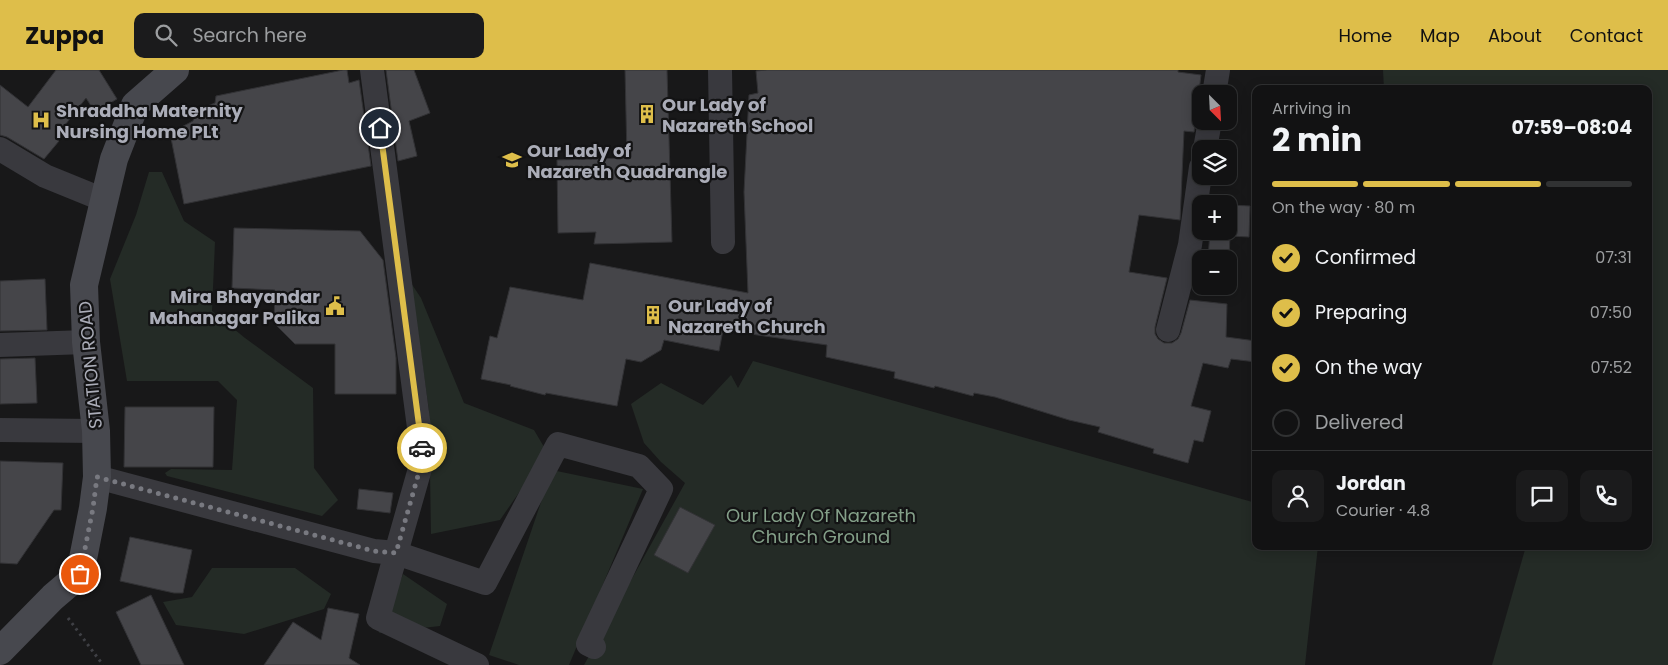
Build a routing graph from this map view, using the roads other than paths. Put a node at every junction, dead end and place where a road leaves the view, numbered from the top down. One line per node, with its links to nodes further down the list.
1 (176, 70): 8 (street, STATION ROAD)
2 (372, 70): 16 (street)
3 (720, 70): 9 (street)
4 (1218, 70): 5 (street)
5 (1216, 85)
6 (0, 149): 8 (street)
7 (1198, 185): 10 (street)
8 (104, 200): 11 (street, STATION ROAD)
9 (723, 242)
10 (1168, 330)
11 (86, 342): 12 (street); 14 (street, STATION ROAD)
12 (0, 345)
13 (0, 430): 14 (street)
14 (96, 431): 15 (street, STATION ROAD)
15 (97, 477): 16 (street); 18 (street, STATION ROAD)
16 (396, 553): 17 (street); 19 (street)
17 (594, 646)
18 (0, 652)
19 (477, 665)

